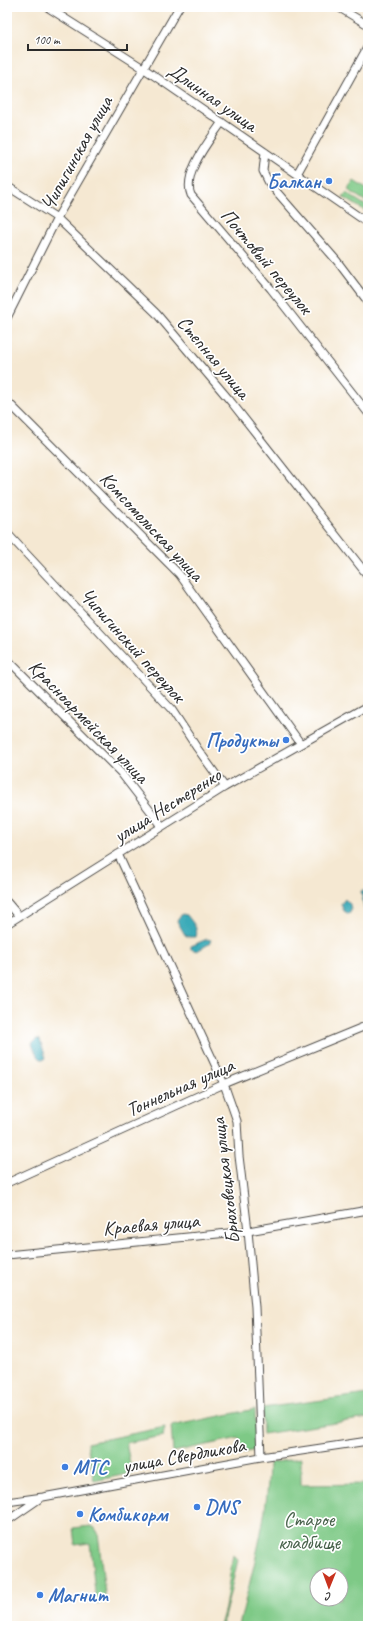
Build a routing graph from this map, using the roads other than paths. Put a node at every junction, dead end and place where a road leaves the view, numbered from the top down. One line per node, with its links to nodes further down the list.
1 (47, 7): 6 (street, Длинная улица)
2 (179, 7): 6 (street, Чипигинская улица)
3 (338, 7): 4 (street)
4 (368, 25)
5 (368, 46): 9 (street)
6 (142, 68): 7 (street, Длинная улица); 11 (street, Чипигинская улица)
7 (222, 122): 8 (street, Длинная улица); 16 (street, Почтовый переулок)
8 (262, 150): 9 (street); 13 (street, Длинная улица)
9 (297, 174): 12 (street)
10 (7, 186): 11 (street, Степная улица)
11 (58, 218): 14 (street, Чипигинская улица); 18 (street, Степная улица)
12 (368, 222)
13 (368, 302)
14 (7, 318)
15 (7, 401): 21 (street, Комсомольская улица)
16 (368, 414)
17 (7, 533): 22 (street, Чипигинский переулок)
18 (368, 576)
19 (7, 659): 23 (street, Красноармейская улица)
20 (368, 706): 21 (street, улица Нестеренко)
21 (301, 744): 22 (street, улица Нестеренко)
22 (225, 787): 23 (street, улица Нестеренко)
23 (162, 826): 24 (street, улица Нестеренко)
24 (118, 854): 26 (street, улица Нестеренко); 29 (street, Брюховецкая улица)
25 (7, 902): 26 (street)
26 (19, 916): 27 (street, улица Нестеренко)
27 (7, 924)
28 (368, 1025): 29 (street, Тоннельная улица)
29 (224, 1084): 30 (street, Тоннельная улица); 32 (street, Брюховецкая улица)
30 (7, 1182)
31 (368, 1210): 32 (street, Краевая улица)
32 (248, 1230): 33 (street, Краевая улица); 35 (street, Брюховецкая улица)
33 (7, 1255)
34 (368, 1441): 35 (street, улица Свердликова)
35 (260, 1457): 36 (street, улица Свердликова)
36 (43, 1497): 37 (street, улица Свердликова); 39 (street)
37 (7, 1502)
38 (7, 1509): 39 (street)
39 (7, 1521)

